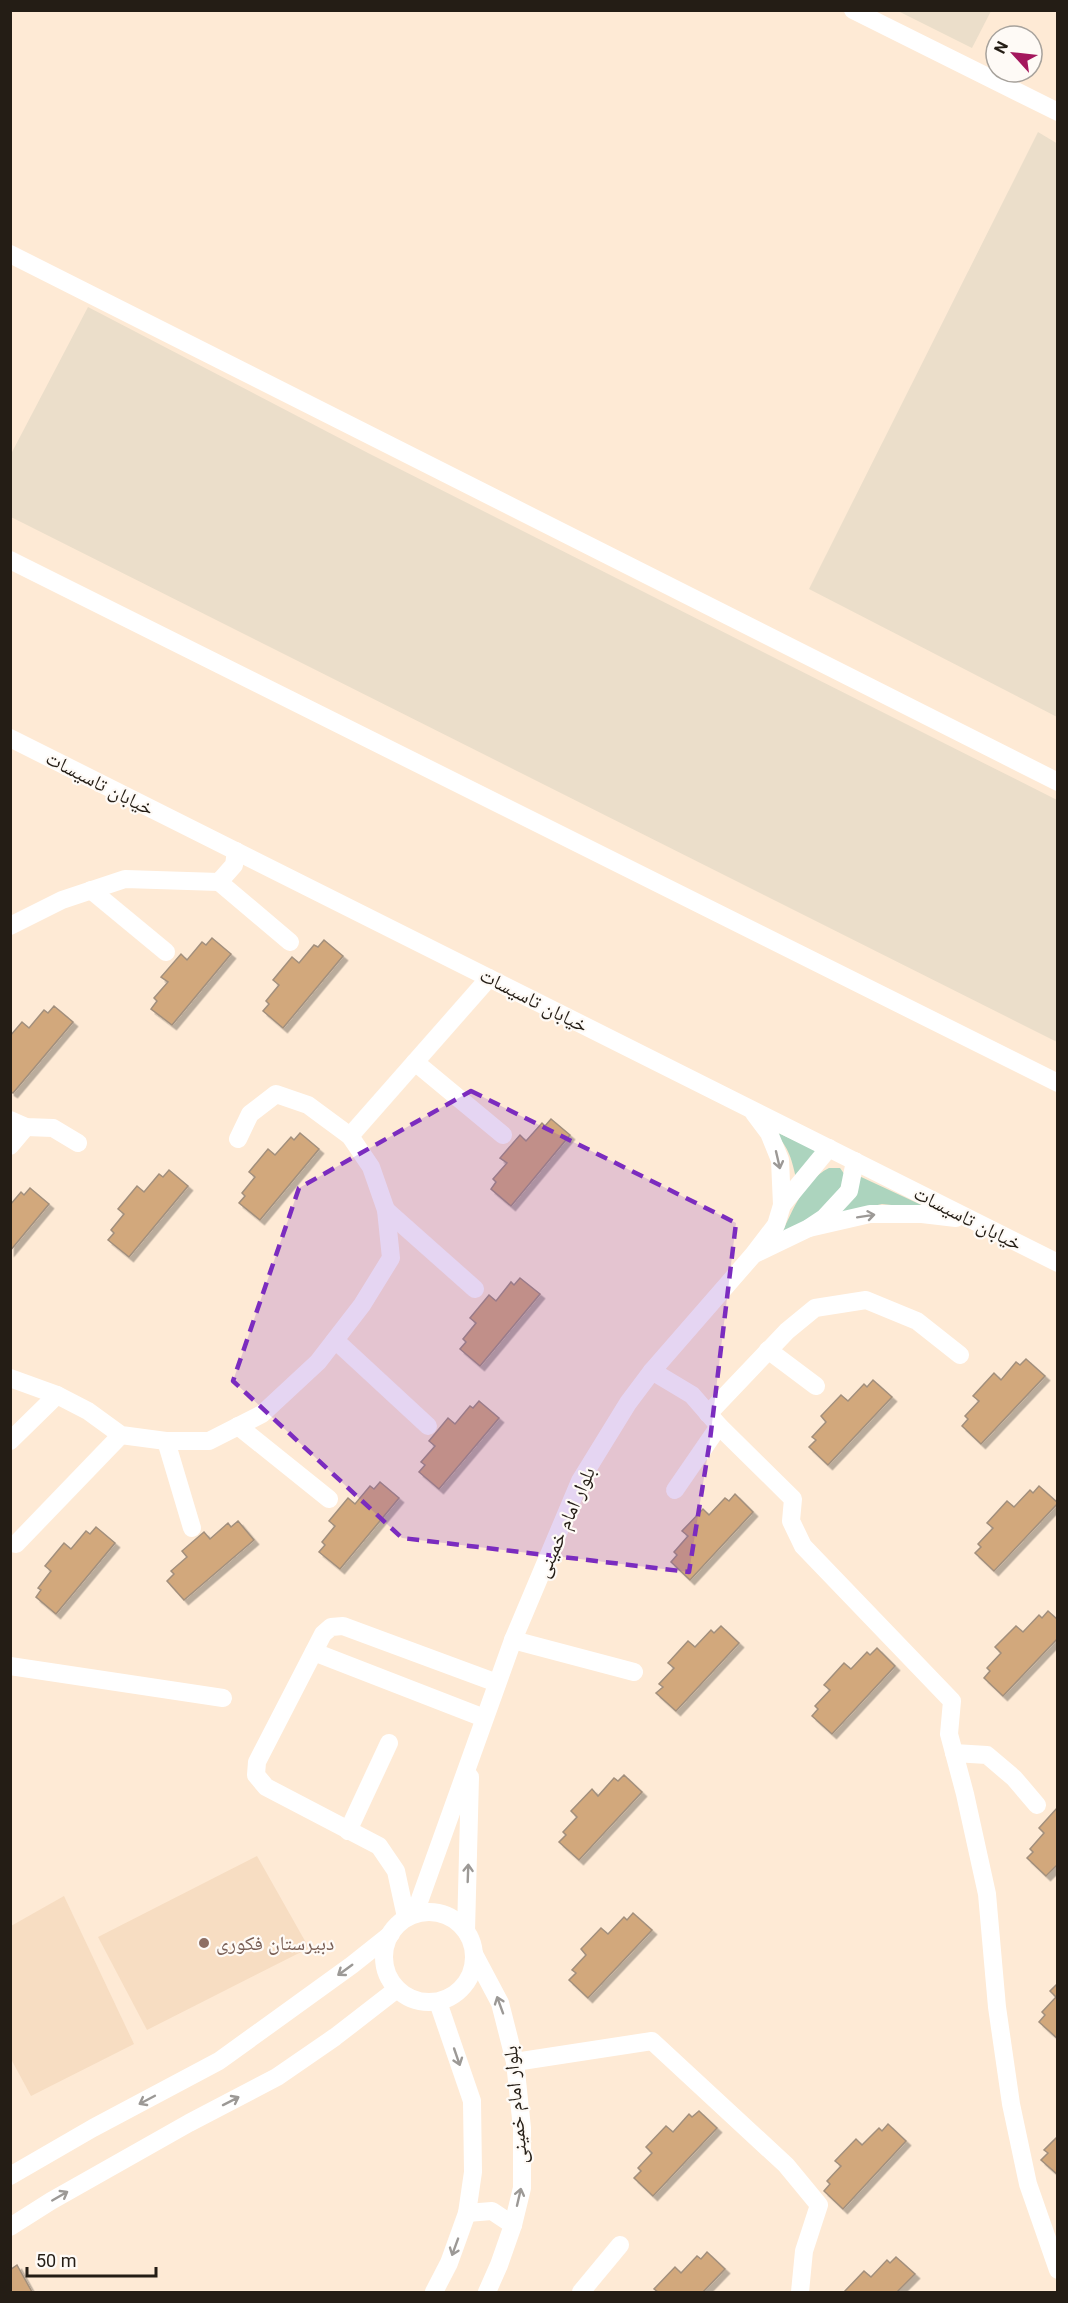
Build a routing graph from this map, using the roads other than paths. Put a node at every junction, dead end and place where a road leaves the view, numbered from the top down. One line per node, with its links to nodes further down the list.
1 (853, 10): 2 (street)
2 (1058, 112)
3 (10, 254): 6 (street)
4 (10, 560): 15 (street)
5 (10, 738): 7 (street, خیابان تاسیسات)
6 (1058, 782)
7 (236, 851): 8 (street); 13 (street, خیابان تاسیسات)
8 (219, 882): 9 (street); 11 (street)
9 (91, 890): 10 (street); 12 (street)
10 (10, 926)
11 (290, 942)
12 (166, 952)
13 (489, 978): 14 (street); 16 (street, خیابان تاسیسات)
14 (415, 1062): 18 (street); 19 (street)
15 (1058, 1083)
16 (751, 1109): 23 (street, خیابان تاسیسات); 25 (street, one-way to 25)
17 (18, 1123): 21 (street); 22 (street)
18 (503, 1135)
19 (350, 1136): 20 (street); 26 (street)
20 (238, 1139)
21 (78, 1143)
22 (10, 1146)
23 (829, 1148): 24 (street, خیابان تاسیسات); 25 (street)
24 (855, 1161): 27 (street, خیابان تاسیسات); 28 (street)
25 (782, 1205): 29 (street, بلوار امام خمینی)
26 (386, 1210): 31 (street); 32 (street)
27 (980, 1224): 28 (street, one-way to 27); 30 (street, خیابان تاسیسات)
28 (809, 1228): 29 (street)
29 (753, 1255): 35 (street, بلوار امام خمینی)
30 (1058, 1263)
31 (476, 1289)
32 (335, 1340): 40 (street); 41 (street)
33 (768, 1350): 34 (street); 37 (street); 39 (street)
34 (960, 1355)
35 (652, 1371): 39 (street); 49 (street, بلوار امام خمینی)
36 (10, 1378): 38 (street)
37 (816, 1386)
38 (57, 1395): 42 (street); 43 (street)
39 (714, 1420): 45 (street); 57 (street)
40 (238, 1426): 44 (street); 46 (street)
41 (428, 1426)
42 (121, 1435): 44 (street); 48 (street)
43 (10, 1441)
44 (166, 1441): 47 (street)
45 (675, 1490)
46 (329, 1499)
47 (192, 1528)
48 (16, 1544)
49 (513, 1640): 52 (street); 53 (street, بلوار امام خمینی)
50 (314, 1652): 53 (street); 55 (street); 60 (street)
51 (10, 1666): 54 (street)
52 (634, 1672)
53 (497, 1683): 55 (street, بلوار امام خمینی)
54 (222, 1698)
55 (484, 1718): 58 (street, بلوار امام خمینی)
56 (389, 1743): 60 (street)
57 (954, 1753): 59 (street); 73 (street)
58 (470, 1761): 61 (street, بلوار امام خمینی); 62 (street, بلوار امام خمینی, one-way to 58)
59 (1037, 1804)
60 (348, 1831): 61 (street)
61 (410, 1915): 62 (street); 63 (street)
62 (466, 1931): 64 (street)
63 (391, 1934): 65 (street); 68 (street, one-way to 68)
64 (474, 1954): 66 (street); 67 (street, بلوار امام خمینی, one-way to 64)
65 (397, 1989): 66 (street); 71 (street, one-way to 65)
66 (438, 2002): 69 (street, one-way to 69)
67 (515, 2062): 70 (street, بلوار امام خمینی, one-way to 67); 77 (street)
68 (10, 2176)
69 (467, 2213): 70 (street); 74 (street, one-way to 74)
70 (513, 2225): 75 (street, بلوار امام خمینی)
71 (10, 2227)
72 (620, 2245): 76 (street)
73 (1058, 2270)
74 (434, 2292)
75 (487, 2292)
76 (581, 2292)
77 (800, 2292)

